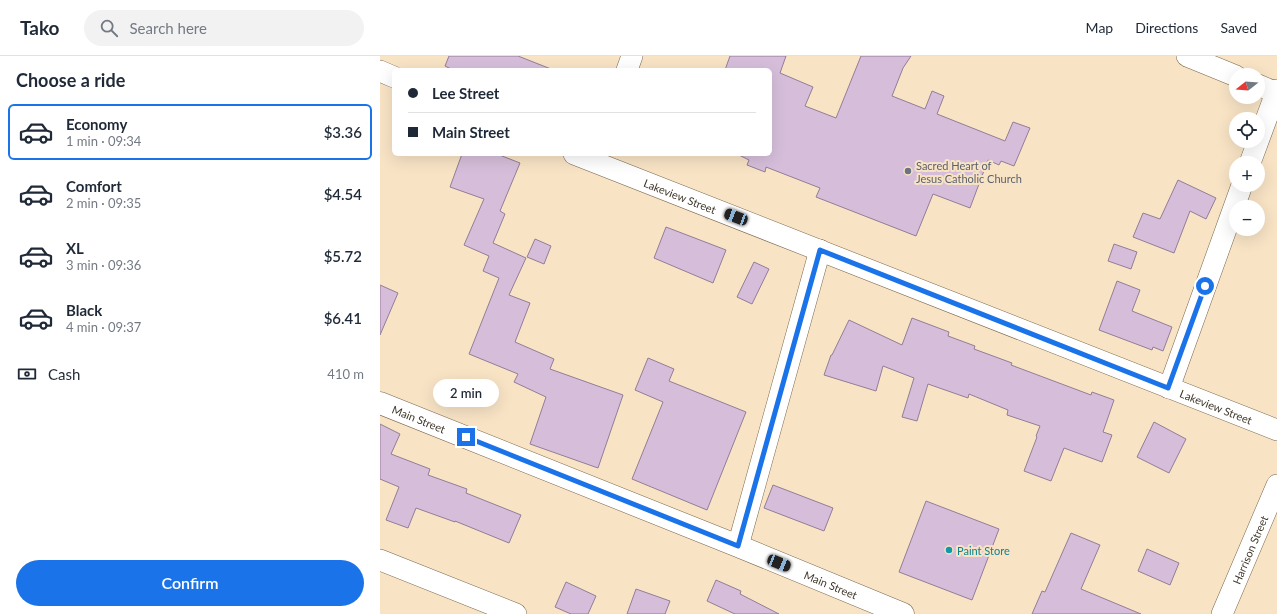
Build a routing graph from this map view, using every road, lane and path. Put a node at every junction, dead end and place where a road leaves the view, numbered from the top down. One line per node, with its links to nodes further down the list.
1 (632, 56): 3 (street)
2 (1187, 56): 5 (street)
3 (628, 68)
4 (380, 71): 6 (street)
5 (1229, 73)
6 (392, 76)
7 (1272, 90): 9 (street)
8 (586, 156): 10 (street, Lakeview Street)
9 (1252, 156)
10 (597, 158): 12 (street, Lakeview Street)
11 (1239, 192): 13 (street)
12 (820, 250): 13 (street, Lakeview Street); 17 (street)
13 (1168, 388): 15 (street, Lakeview Street)
14 (380, 403): 17 (main road, Main Street)
15 (1277, 430)
16 (1277, 485): 21 (street, Harrison Street)
17 (738, 546): 20 (main road, Main Street)
18 (380, 560): 19 (street)
19 (516, 614)
20 (903, 614)
21 (1222, 614)

